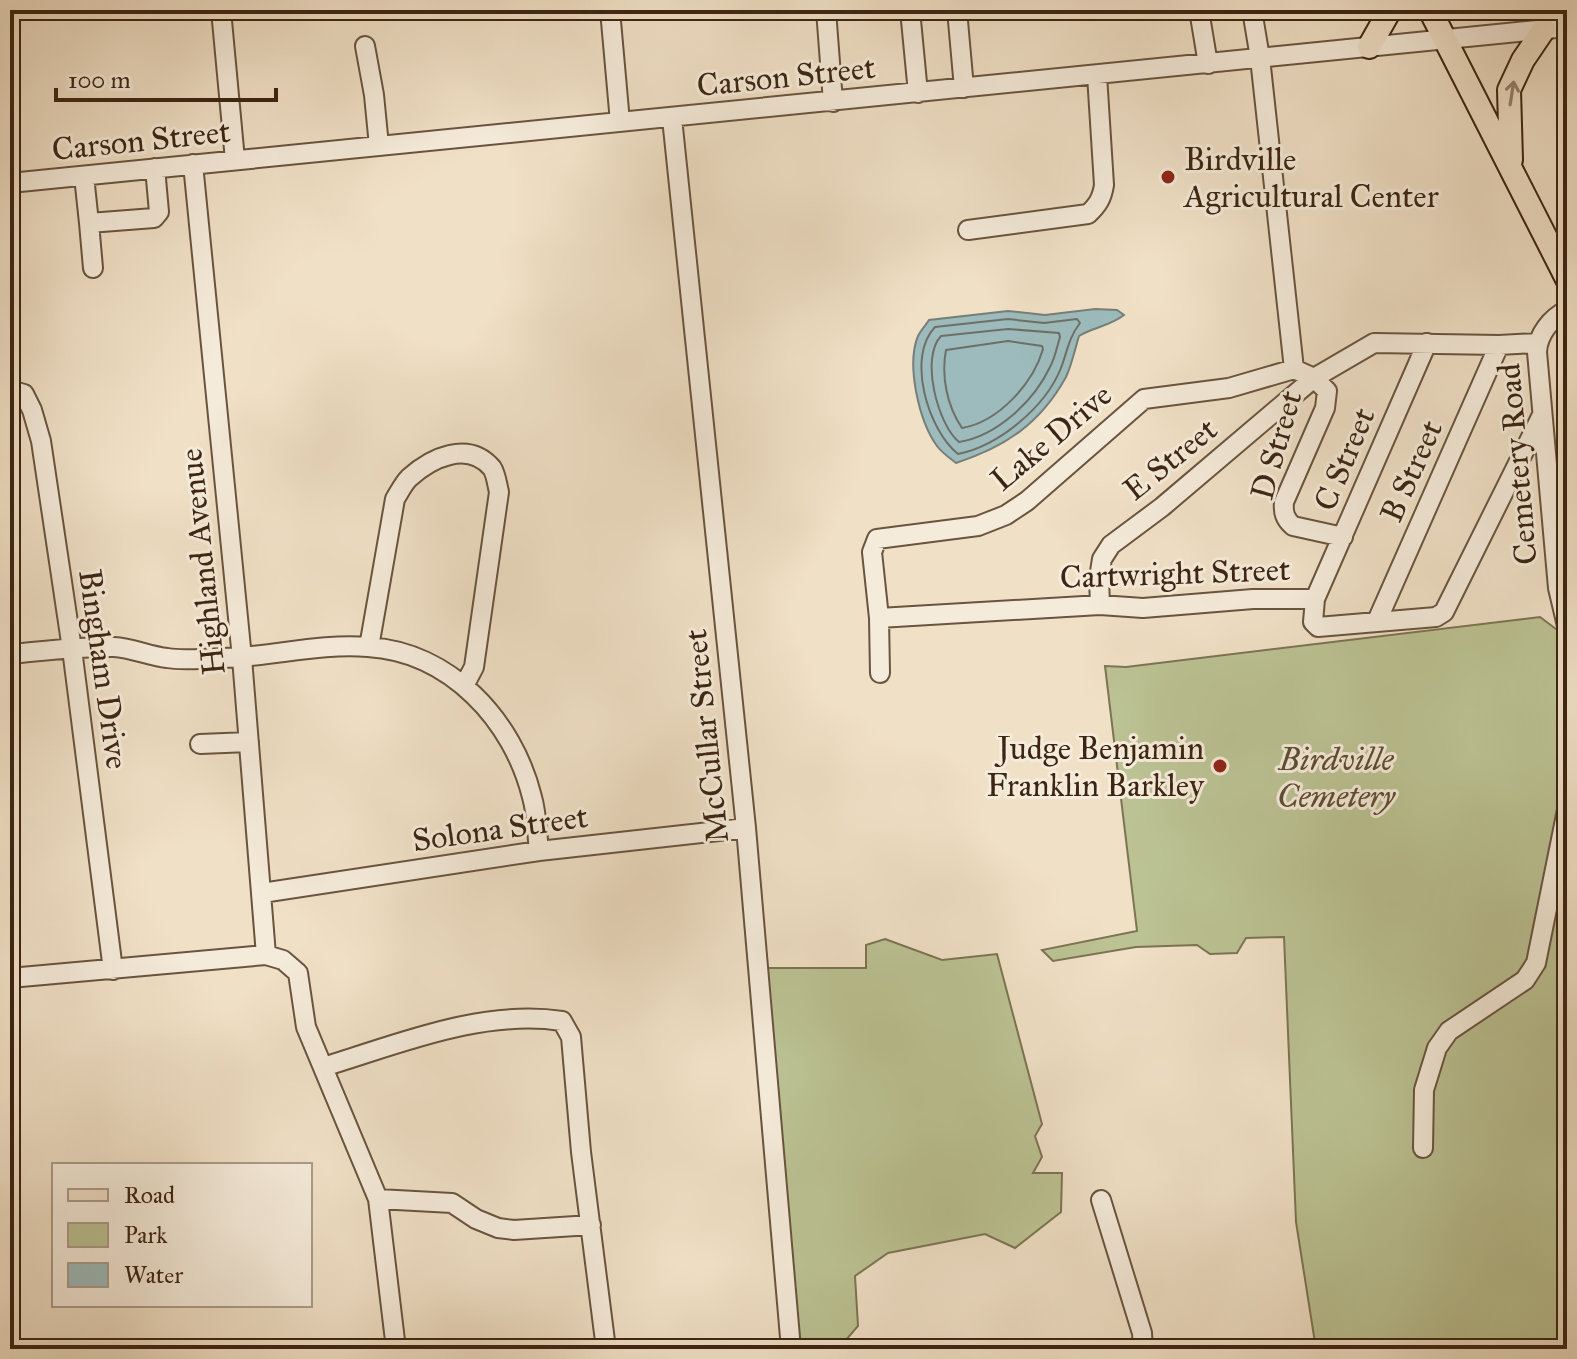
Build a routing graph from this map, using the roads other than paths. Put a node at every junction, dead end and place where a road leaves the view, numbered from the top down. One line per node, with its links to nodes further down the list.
1 (221, 10): 24 (street)
2 (610, 10): 22 (street)
3 (826, 10): 20 (street)
4 (910, 10): 19 (street)
5 (957, 10): 18 (street)
6 (1199, 10): 16 (street)
7 (1252, 10): 15 (street)
8 (1390, 10): 14 (main road)
9 (1430, 10): 12 (main road)
10 (1567, 27): 11 (street, Carson Street)
11 (1544, 29): 12 (street, Carson Street); 26 (main road, one-way to 11)
12 (1444, 39): 14 (street, Carson Street); 26 (main road)
13 (365, 46): 23 (street)
14 (1369, 47): 15 (street, Carson Street)
15 (1260, 58): 16 (street, Carson Street); 38 (street)
16 (1208, 64): 17 (street, Carson Street)
17 (1097, 75): 18 (street, Carson Street); 31 (street)
18 (964, 88): 19 (street, Carson Street)
19 (918, 93): 20 (street, Carson Street)
20 (833, 102): 21 (street, Carson Street)
21 (672, 118): 22 (street, Carson Street); 57 (street, McCullar Street)
22 (620, 122): 23 (street, Carson Street)
23 (379, 146): 24 (street, Carson Street)
24 (235, 160): 25 (street, Carson Street)
25 (193, 164): 27 (street, Carson Street); 51 (street, Highland Avenue)
26 (1511, 166): 33 (main road)
27 (155, 168): 28 (street, Carson Street); 30 (street)
28 (84, 176): 29 (street, Carson Street); 30 (street)
29 (10, 183)
30 (89, 223): 32 (street)
31 (968, 230)
32 (93, 268)
33 (1567, 279)
34 (1567, 310): 36 (street)
35 (1427, 343): 37 (street); 39 (street); 42 (street, C Street)
36 (1537, 343): 37 (street); 41 (street, Cemetery Road)
37 (1499, 345): 46 (street, B Street)
38 (1294, 369): 39 (street); 45 (street, Lake Drive)
39 (1314, 378): 42 (street, D Street); 44 (street, E Street)
40 (10, 390): 49 (street, Bingham Drive)
41 (1542, 415): 46 (street, Cartwright Street); 47 (street, Cemetery Road)
42 (1343, 537): 43 (street, C Street)
43 (1315, 599): 44 (street, Cartwright Street); 46 (street, Cartwright Street)
44 (1100, 605): 45 (street, Cartwright Street)
45 (879, 618): 52 (street)
46 (1377, 621)
47 (1567, 626)
48 (369, 647): 51 (street); 53 (street); 53 (street)
49 (72, 649): 50 (street); 51 (street); 61 (street, Bingham Drive)
50 (10, 654)
51 (242, 658): 54 (street, Highland Avenue)
52 (880, 673)
53 (464, 686): 58 (street)
54 (249, 742): 55 (street); 59 (street, Highland Avenue)
55 (200, 744)
56 (1567, 810): 64 (street)
57 (746, 828): 58 (street, Solona Street); 70 (street, McCullar Street)
58 (539, 851): 59 (street, Solona Street)
59 (262, 893): 60 (street, Highland Avenue)
60 (266, 955): 61 (street); 63 (street)
61 (113, 970): 62 (street)
62 (10, 978)
63 (323, 1067): 65 (street); 67 (street)
64 (1423, 1148)
65 (378, 1199): 67 (street); 68 (street)
66 (1101, 1200): 71 (street)
67 (591, 1225): 69 (street)
68 (396, 1349)
69 (606, 1349)
70 (791, 1349)
71 (1143, 1349)

